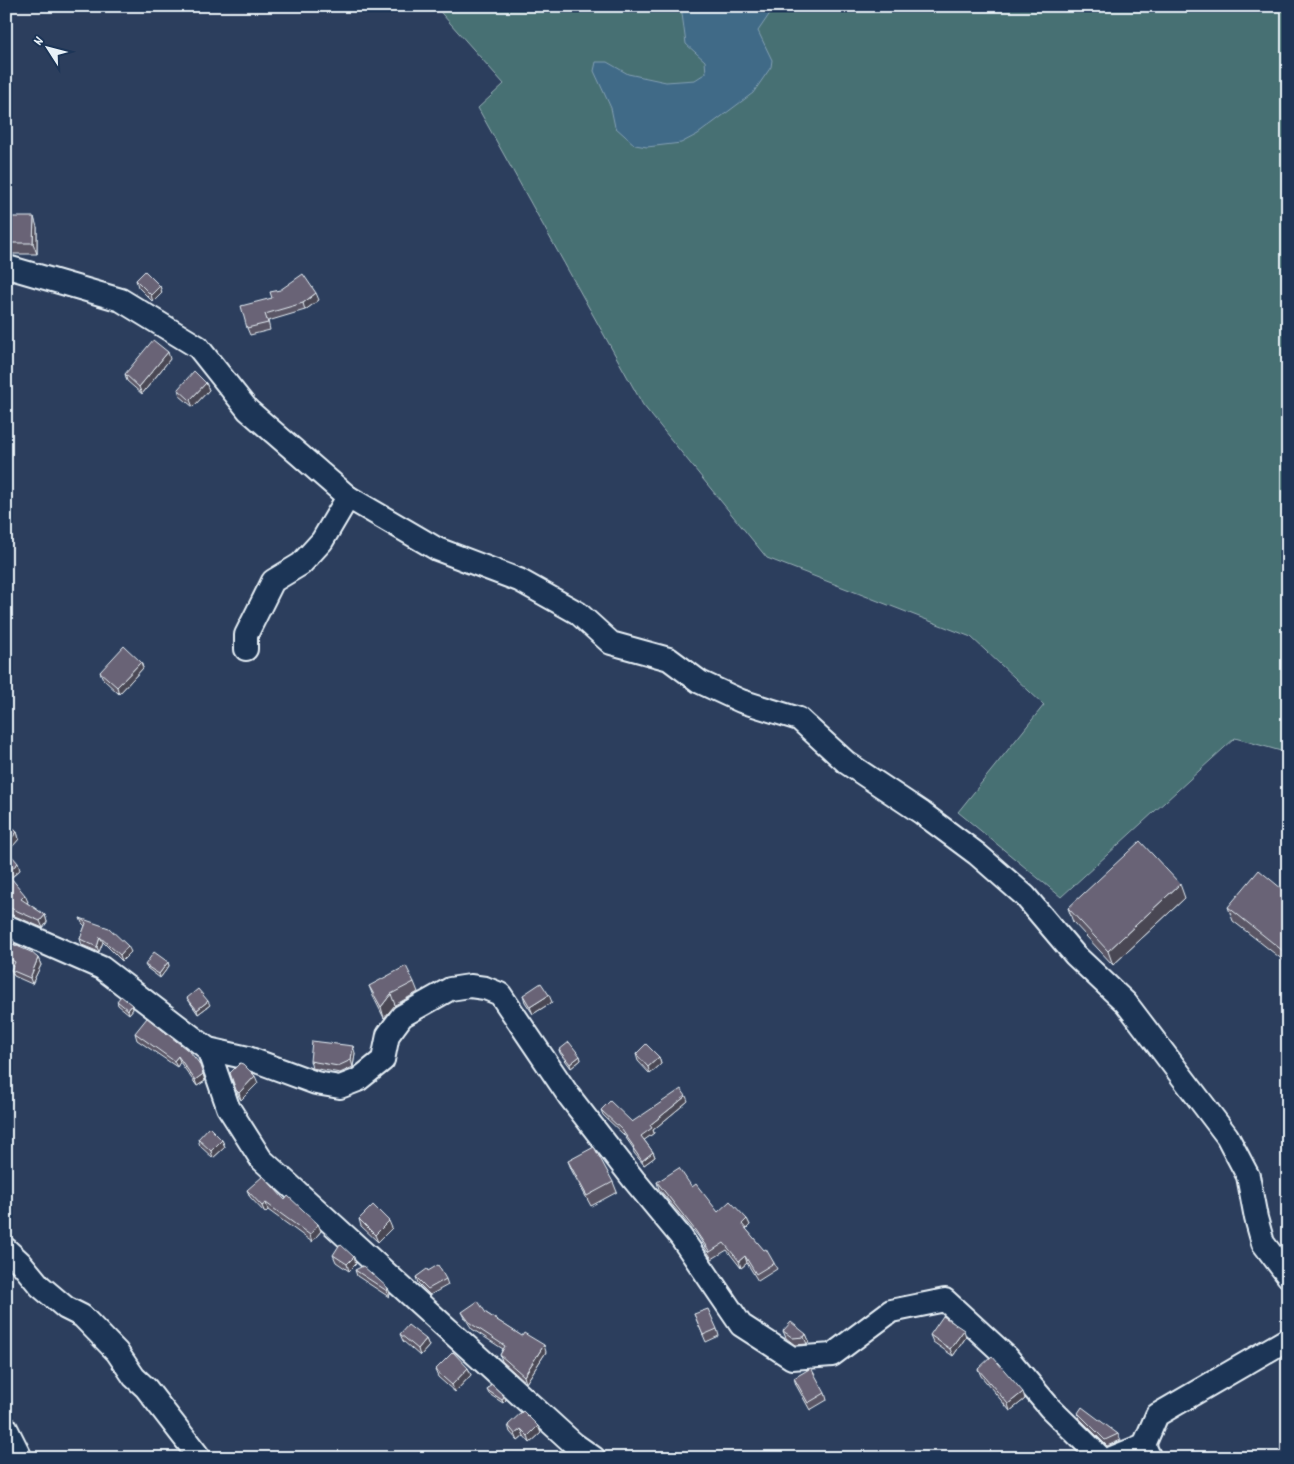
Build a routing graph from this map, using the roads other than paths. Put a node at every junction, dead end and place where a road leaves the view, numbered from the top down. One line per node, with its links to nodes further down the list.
1 (6, 268): 2 (street)
2 (348, 497): 3 (street); 7 (street)
3 (246, 649)
4 (6, 926): 5 (street)
5 (208, 1049): 13 (street); 14 (street)
6 (6, 1249): 12 (street)
7 (1288, 1276)
8 (1288, 1340): 10 (street)
9 (6, 1428): 11 (street)
10 (1147, 1451): 15 (street)
11 (22, 1458)
12 (200, 1458)
13 (594, 1458)
14 (1101, 1458)
15 (1112, 1458)

